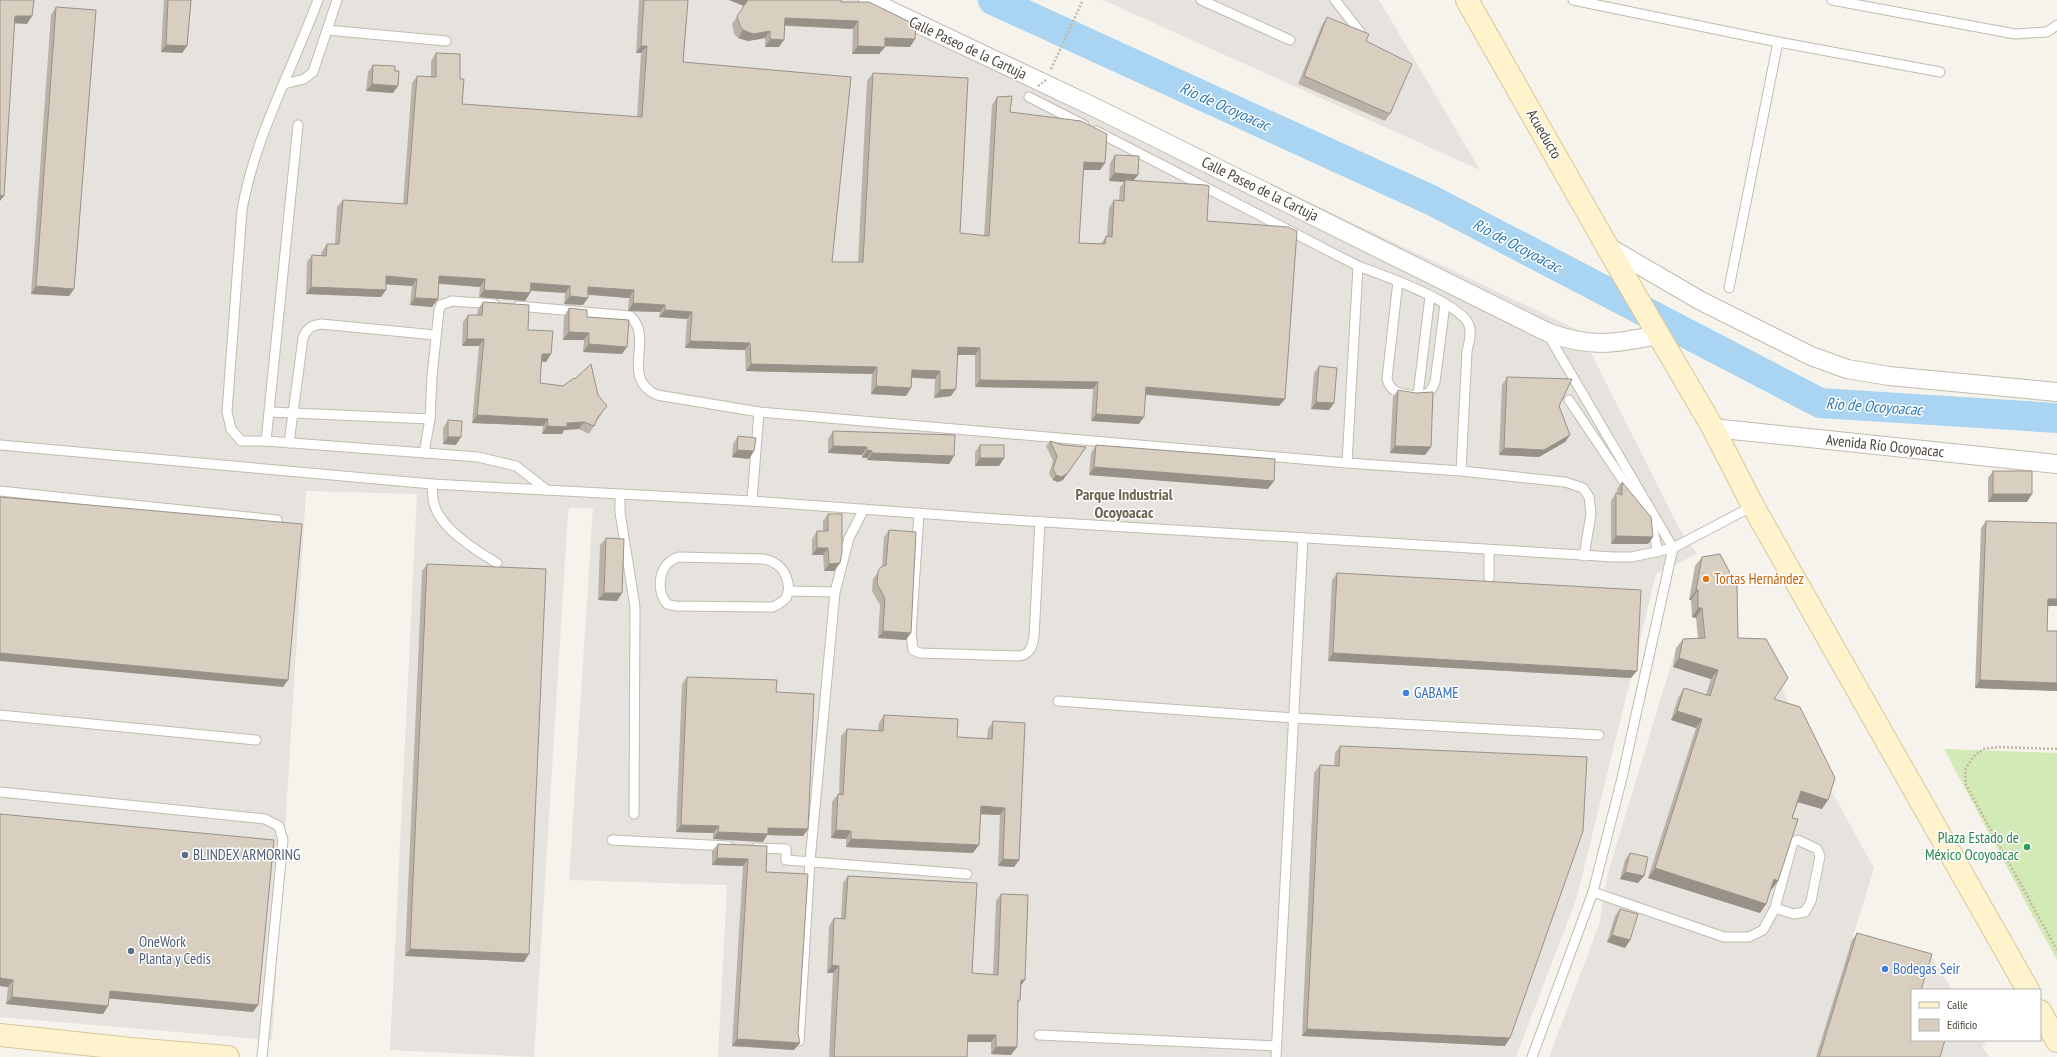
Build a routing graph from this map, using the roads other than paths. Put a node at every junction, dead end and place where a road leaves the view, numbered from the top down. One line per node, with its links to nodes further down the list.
1 (318, 0): 16 (lane)
2 (337, 0): 10 (lane)
3 (868, 0): 26 (street, Calle Paseo de la Cartuja)
4 (1201, 0): 12 (lane)
5 (1335, 0): 11 (lane)
6 (1467, 0): 19 (main road, Acueducto)
7 (1573, 0): 14 (lane)
8 (1832, 0): 9 (lane)
9 (2057, 25)
10 (327, 30): 13 (lane); 16 (lane)
11 (1360, 32)
12 (1290, 40)
13 (446, 41)
14 (1778, 42): 15 (lane); 22 (lane)
15 (1940, 72)
16 (284, 84): 36 (lane)
17 (1029, 97): 20 (lane)
18 (298, 125): 31 (lane)
19 (1610, 248): 25 (main road, Acueducto); 28 (street)
20 (1358, 266): 21 (lane); 40 (lane)
21 (1398, 281): 23 (lane); 29 (lane)
22 (1728, 288)
23 (1430, 296): 24 (lane); 29 (lane)
24 (1445, 304): 29 (lane); 42 (lane)
25 (1654, 328): 26 (street, Calle Paseo de la Cartuja); 35 (main road, Acueducto)
26 (1546, 332): 54 (lane)
27 (435, 335): 32 (lane); 33 (lane); 34 (lane)
28 (2057, 392)
29 (1418, 395)
30 (1569, 400): 56 (lane)
31 (270, 412): 33 (lane); 36 (lane)
32 (759, 412): 40 (lane); 47 (lane)
33 (294, 414): 34 (lane); 37 (lane)
34 (430, 419): 39 (lane)
35 (1713, 428): 41 (street, Avenida Río Ocoyoacac); 48 (main road, Acueducto)
36 (266, 441): 37 (lane)
37 (289, 443): 39 (lane)
38 (0, 445): 43 (lane)
39 (424, 453): 44 (lane)
40 (1347, 463): 42 (lane)
41 (2057, 464)
42 (1461, 471): 57 (lane)
43 (432, 484): 44 (lane); 58 (lane)
44 (547, 490): 46 (lane)
45 (0, 491): 51 (lane)
46 (620, 494): 47 (lane); 68 (lane)
47 (752, 501): 49 (lane)
48 (1753, 506): 54 (lane); 74 (main road, Acueducto)
49 (864, 509): 50 (lane); 61 (lane)
50 (919, 513): 52 (lane); 52 (lane)
51 (277, 520)
52 (1040, 521): 53 (lane)
53 (1303, 538): 55 (lane); 64 (lane)
54 (1673, 548): 56 (lane); 72 (lane)
55 (1489, 550): 57 (lane); 59 (lane)
56 (1658, 552): 57 (lane)
57 (1584, 556)
58 (497, 563)
59 (1489, 578)
60 (788, 591): 60 (lane); 61 (lane)
61 (835, 592): 70 (lane)
62 (1058, 701): 64 (lane)
63 (0, 715): 66 (lane)
64 (1294, 718): 65 (lane); 80 (lane)
65 (1599, 735)
66 (256, 740)
67 (0, 792): 82 (lane)
68 (634, 814)
69 (612, 840): 70 (lane)
70 (810, 861): 71 (lane); 78 (lane)
71 (967, 874)
72 (1593, 892): 73 (lane); 84 (lane)
73 (1775, 908): 73 (lane)
74 (2027, 989)
75 (2041, 1013): 79 (main road)
76 (0, 1035): 81 (main road)
77 (1039, 1036): 80 (lane)
78 (799, 1041)
79 (2057, 1041)
80 (1276, 1046): 83 (lane)
81 (228, 1057)
82 (262, 1057)
83 (1276, 1057)
84 (1532, 1057)

